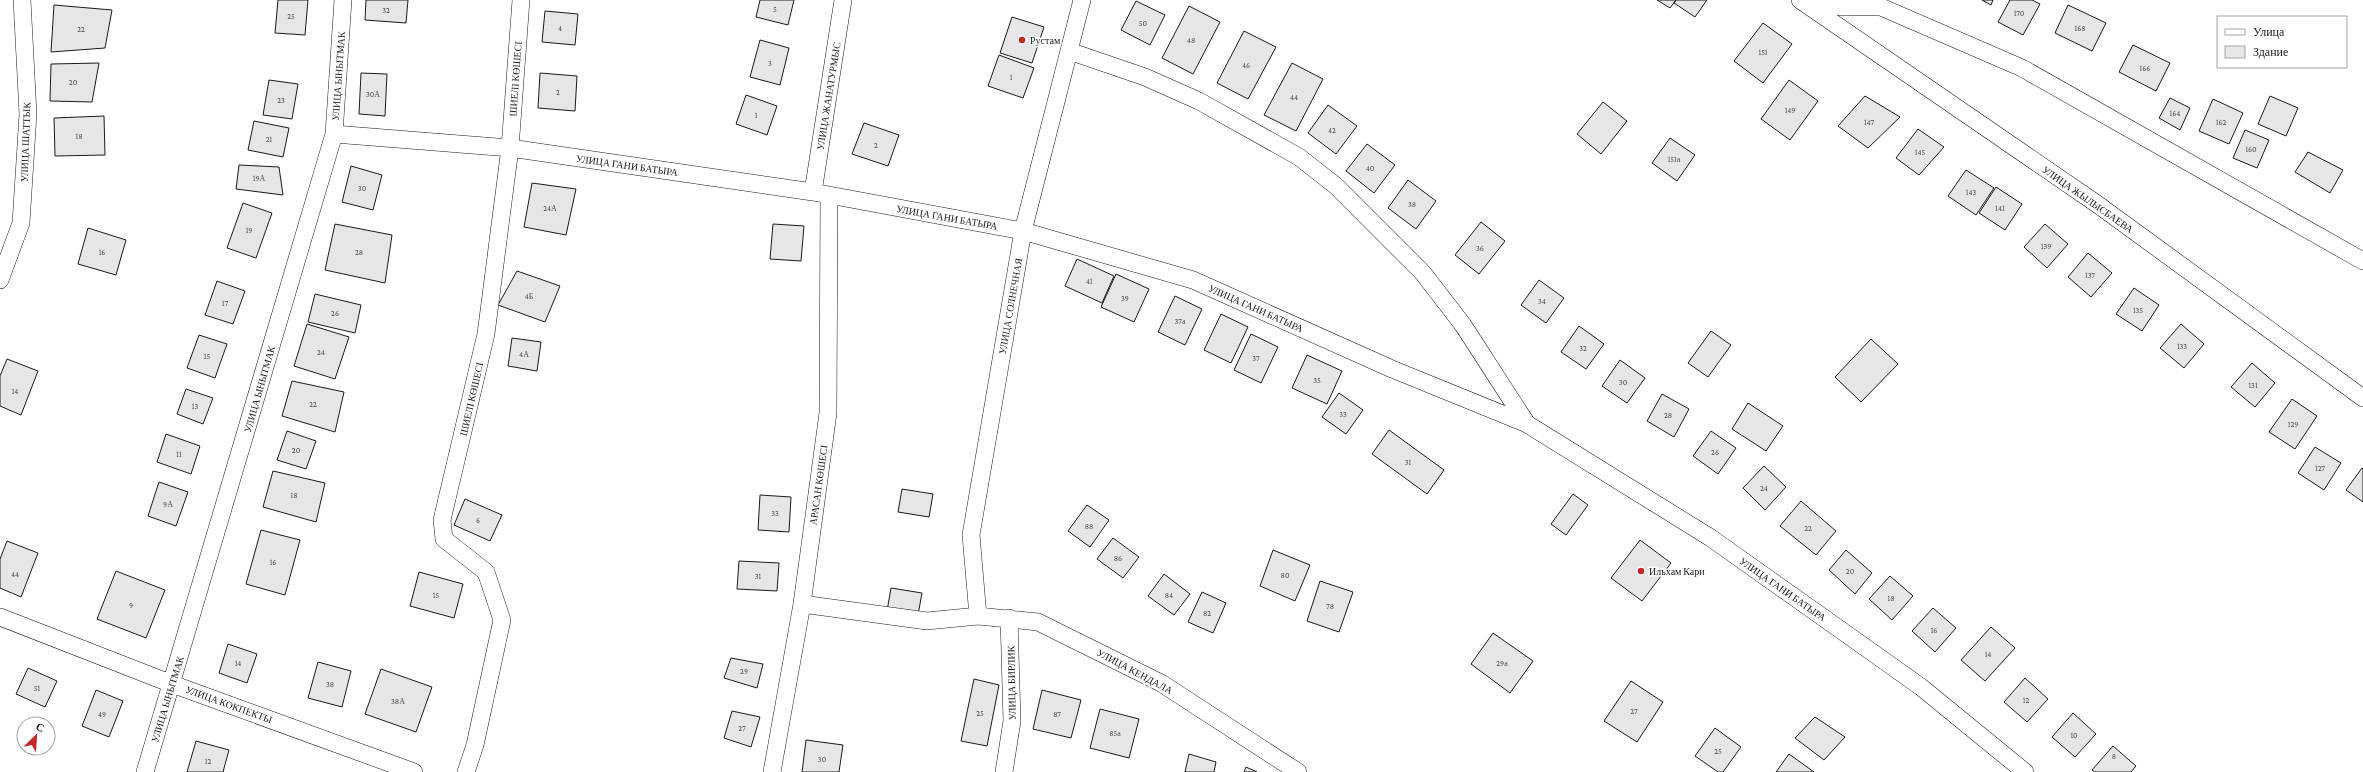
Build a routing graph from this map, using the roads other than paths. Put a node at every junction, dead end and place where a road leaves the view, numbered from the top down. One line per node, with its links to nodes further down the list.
1 (22, 0): 13 (street, УЛИЦА ШАТТЫК)
2 (343, 0): 8 (street, УЛИЦА ЫНЫТМАК)
3 (521, 0): 9 (street, ШИЕЛІ КӨШЕСІ)
4 (843, 0): 10 (street, УЛИЦА ЖАНАТУРМЫС)
5 (1082, 0): 7 (street, УЛИЦА СОЛНЕЧНАЯ)
6 (1804, 3): 12 (street, УЛИЦА ЖЫЛЫСБАЕВА); 14 (street, УЛИЦА ЖЫЛЫСБАЕВА)
7 (1069, 51): 11 (street, УЛИЦА СОЛНЕЧНАЯ); 15 (street, УЛИЦА ГАНИ БАТЫРА)
8 (334, 134): 9 (street, УЛИЦА ГАНИ БАТЫРА); 20 (street, УЛИЦА ЫНЫТМАК)
9 (510, 148): 10 (street, УЛИЦА ГАНИ БАТЫРА); 23 (street, ШИЕЛІ КӨШЕСІ)
10 (821, 193): 11 (street, УЛИЦА ГАНИ БАТЫРА); 16 (street, АРАСАН КӨШЕСІ)
11 (1023, 231): 15 (street, УЛИЦА ГАНИ БАТЫРА); 17 (street, УЛИЦА СОЛНЕЧНАЯ)
12 (2363, 261)
13 (0, 280)
14 (2363, 398)
15 (1527, 424): 27 (street, УЛИЦА ГАНИ БАТЫРА)
16 (802, 604): 17 (street, УЛИЦА КЕНДАЛА); 24 (street, АРАСАН КӨШЕСІ)
17 (978, 616): 19 (street, УЛИЦА КЕНДАЛА)
18 (0, 617): 20 (street, УЛИЦА КОКПЕКТЫ)
19 (1009, 618): 25 (street, УЛИЦА БИРЛИК); 26 (street, УЛИЦА КЕНДАЛА)
20 (172, 684): 21 (street, УЛИЦА ЫНЫТМАК); 22 (street, УЛИЦА КОКПЕКТЫ)
21 (145, 772)
22 (414, 772)
23 (466, 772)
24 (772, 772)
25 (1004, 772)
26 (1298, 772)
27 (2025, 772)

